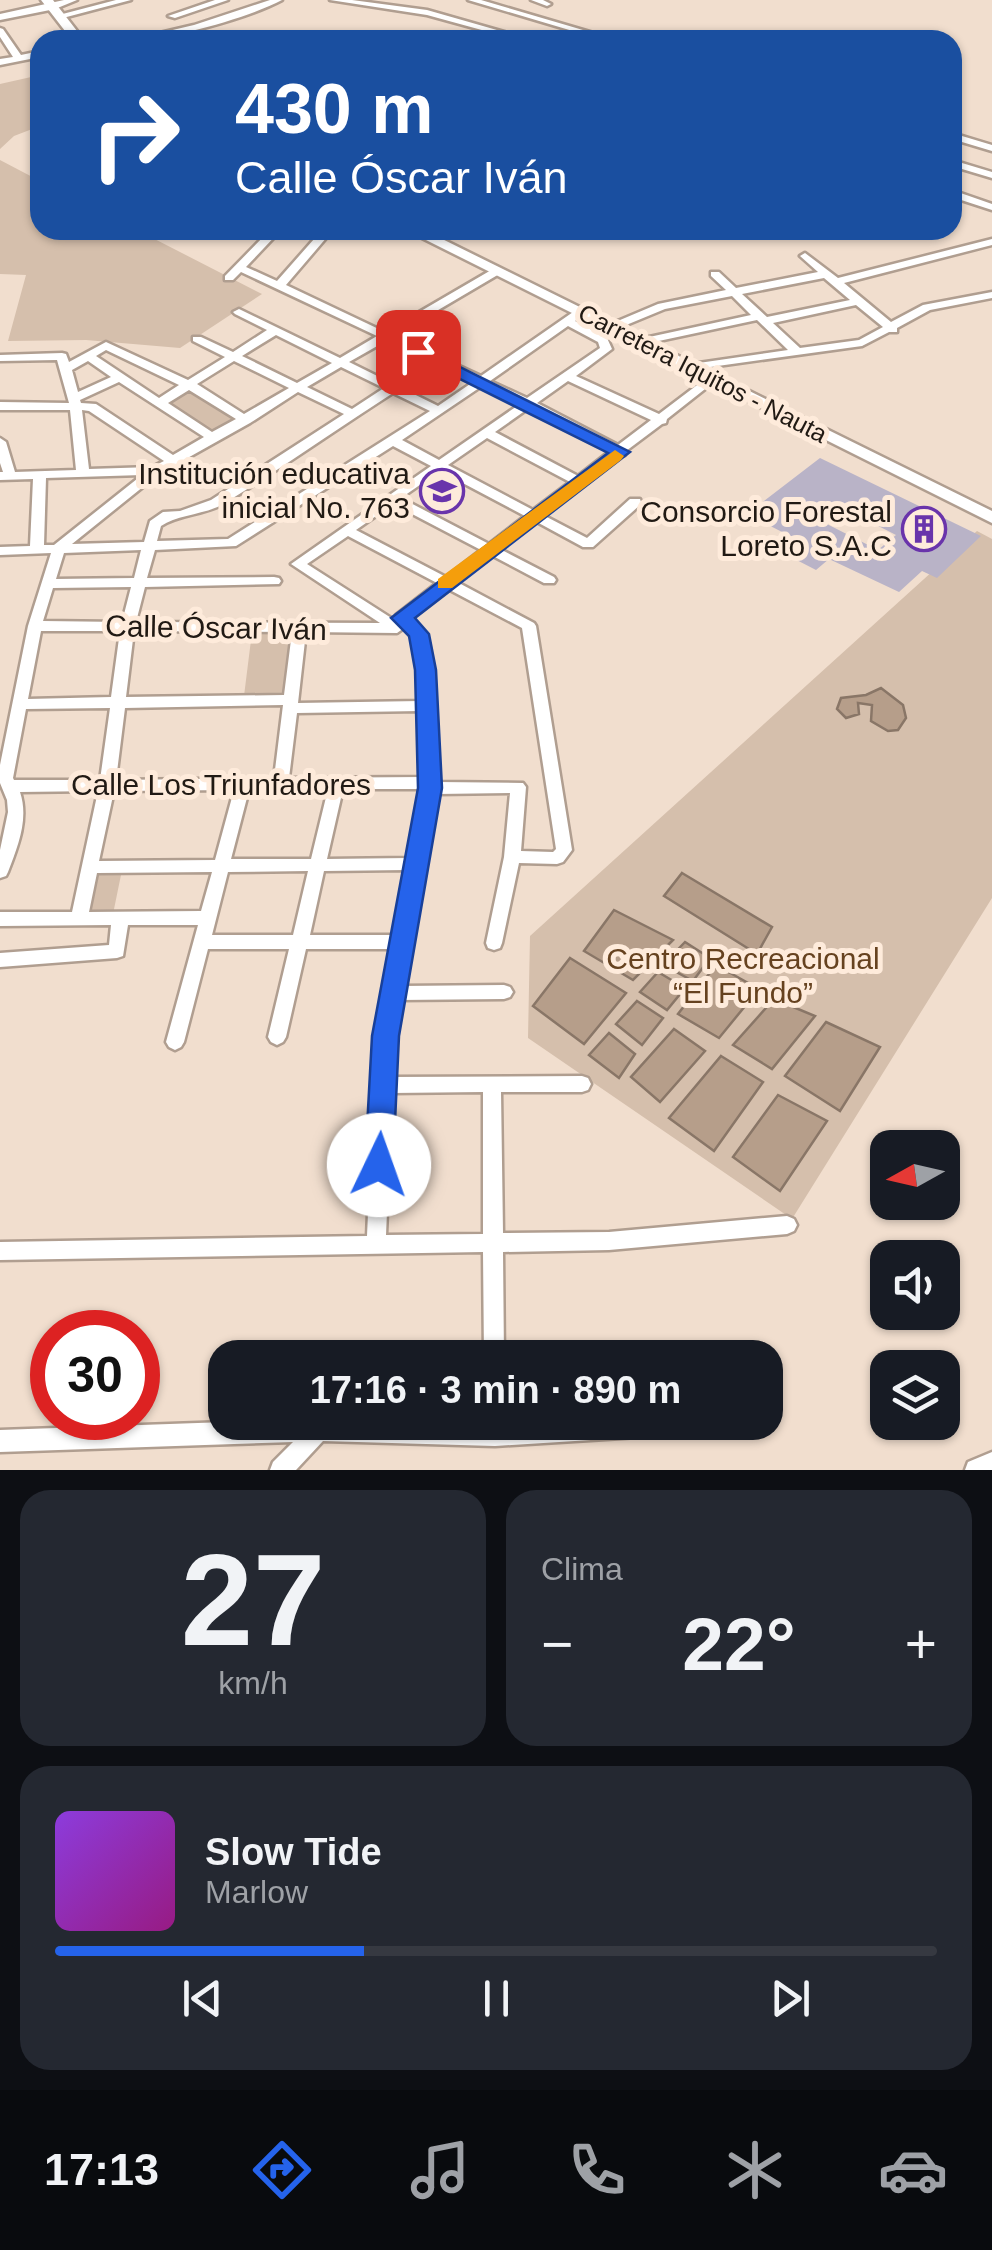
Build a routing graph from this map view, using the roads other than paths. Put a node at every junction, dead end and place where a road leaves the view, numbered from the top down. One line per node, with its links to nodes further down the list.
1 (73, 0): 9 (street)
2 (126, 0): 9 (street)
3 (224, 0): 10 (street)
4 (278, 0): 13 (street)
5 (334, 0): 14 (street)
6 (472, 0): 15 (street)
7 (535, 0): 8 (street)
8 (548, 4)
9 (53, 7): 11 (street); 12 (main road)
10 (172, 16)
11 (0, 17)
12 (70, 30)
13 (182, 30)
14 (489, 30)
15 (578, 30)
16 (0, 31): 18 (street)
17 (30, 56): 18 (street)
18 (18, 58): 19 (street)
19 (0, 62)
20 (962, 139): 21 (street)
21 (992, 148)
22 (962, 166): 23 (street)
23 (992, 174)
24 (962, 197): 25 (street)
25 (991, 206)
26 (267, 240): 31 (street)
27 (319, 240): 36 (street)
28 (440, 240): 32 (main road, Carretera Iquitos - Nauta)
29 (992, 242): 35 (street)
30 (805, 256): 35 (street)
31 (240, 268): 34 (street); 36 (street)
32 (496, 271): 41 (main road, Carretera Iquitos - Nauta); 46 (street)
33 (716, 274): 37 (street)
34 (230, 278)
35 (831, 278): 37 (street); 39 (street)
36 (279, 286): 46 (street)
37 (736, 294): 42 (street); 44 (street)
38 (992, 294): 45 (street)
39 (858, 301): 42 (street); 45 (street)
40 (239, 312): 43 (street)
41 (574, 317): 44 (main road, Carretera Iquitos - Nauta); 59 (street)
42 (763, 319): 48 (street); 49 (street)
43 (275, 330): 52 (street); 54 (street)
44 (601, 330): 48 (main road, Carretera Iquitos - Nauta); 56 (street)
45 (892, 330): 49 (street)
46 (387, 336): 54 (street); 59 (street)
47 (197, 340): 52 (street)
48 (640, 342): 55 (main road, Carretera Iquitos - Nauta)
49 (798, 352): 55 (street)
50 (88, 356): 53 (street); 57 (street); 60 (street)
51 (0, 358): 53 (street)
52 (235, 358): 60 (street); 62 (street)
53 (64, 362): 63 (street)
54 (342, 363): 61 (street); 62 (street)
55 (689, 367): 58 (main road, Carretera Iquitos - Nauta)
56 (570, 377): 65 (street); 70 (street)
57 (120, 378): 63 (street); 64 (street)
58 (713, 378): 70 (street); 88 (main road, Carretera Iquitos - Nauta)
59 (482, 381): 65 (street); 67 (street)
60 (191, 386): 64 (street); 69 (street)
61 (392, 388): 67 (street); 68 (street)
62 (296, 390): 68 (street); 69 (street)
63 (74, 402): 66 (street); 76 (street); 79 (street)
64 (159, 403): 72 (street)
65 (532, 404): 71 (street); 75 (street)
66 (0, 406)
67 (439, 412): 73 (street)
68 (353, 414): 92 (street)
69 (246, 420): 72 (street)
70 (662, 420): 75 (street)
71 (488, 433): 77 (street); 83 (street)
72 (214, 438): 76 (street)
73 (394, 441): 77 (street); 92 (street)
74 (0, 442): 82 (street)
75 (621, 452): 83 (street)
76 (174, 462): 78 (street)
77 (440, 466): 85 (street); 87 (street)
78 (155, 471): 80 (street); 84 (street)
79 (84, 472): 80 (street); 81 (street)
80 (100, 472): 84 (street)
81 (40, 474): 82 (street); 91 (street)
82 (5, 476)
83 (578, 481): 87 (street)
84 (135, 485): 90 (street)
85 (393, 499): 89 (street); 94 (street)
86 (635, 502): 87 (street)
87 (534, 517): 94 (street)
88 (992, 518)
89 (347, 530): 99 (street); 100 (street)
90 (59, 548): 91 (street); 92 (street); 98 (street)
91 (36, 549): 93 (street)
92 (147, 549): 97 (street)
93 (0, 551)
94 (491, 551): 95 (street); 99 (street)
95 (549, 580)
96 (274, 581): 97 (street)
97 (138, 583): 98 (street); 102 (street)
98 (47, 584): 101 (street)
99 (445, 584): 100 (street); 115 (street)
100 (404, 624): 103 (street, Calle Óscar Iván); 107 (street)
101 (35, 626): 102 (street, Calle Óscar Iván); 105 (street)
102 (128, 626): 103 (street, Calle Óscar Iván); 104 (street)
103 (300, 629): 106 (street)
104 (118, 703): 105 (street); 106 (street); 112 (street)
105 (18, 704): 111 (street)
106 (292, 704): 107 (street); 108 (street)
107 (424, 706): 113 (street)
108 (281, 784): 109 (street, Calle Los Triunfadores); 110 (street, Calle Los Triunfadores)
109 (336, 784): 113 (street, Calle Los Triunfadores); 117 (street)
110 (243, 785): 112 (street, Calle Los Triunfadores); 118 (street)
111 (12, 786): 112 (street, Calle Los Triunfadores); 114 (street)
112 (107, 786): 119 (street)
113 (430, 786): 115 (street, Calle Los Triunfadores); 116 (street)
114 (8, 821): 120 (street)
115 (512, 857): 128 (street)
116 (417, 864): 117 (street); 127 (street)
117 (318, 865): 118 (street); 126 (street)
118 (222, 866): 119 (street); 121 (street)
119 (92, 867): 123 (street)
120 (0, 872)
121 (208, 918): 124 (street); 125 (street)
122 (0, 919): 123 (street)
123 (79, 919): 124 (street)
124 (120, 919): 129 (street)
125 (202, 942): 126 (street); 133 (street)
126 (300, 942): 127 (street); 132 (street)
127 (403, 942): 131 (street)
128 (494, 943)
129 (0, 960)
130 (504, 992): 131 (street)
131 (392, 993): 136 (street)
132 (277, 1037)
133 (175, 1042)
134 (492, 1084): 135 (street); 136 (street); 138 (street)
135 (582, 1084)
136 (382, 1085): 139 (street)
137 (787, 1225): 138 (street)
138 (493, 1243): 139 (street); 141 (street)
139 (376, 1244): 140 (street)
140 (0, 1251)
141 (494, 1340)
142 (208, 1434): 144 (street)
143 (308, 1440): 145 (street)
144 (0, 1441)
145 (280, 1470)

